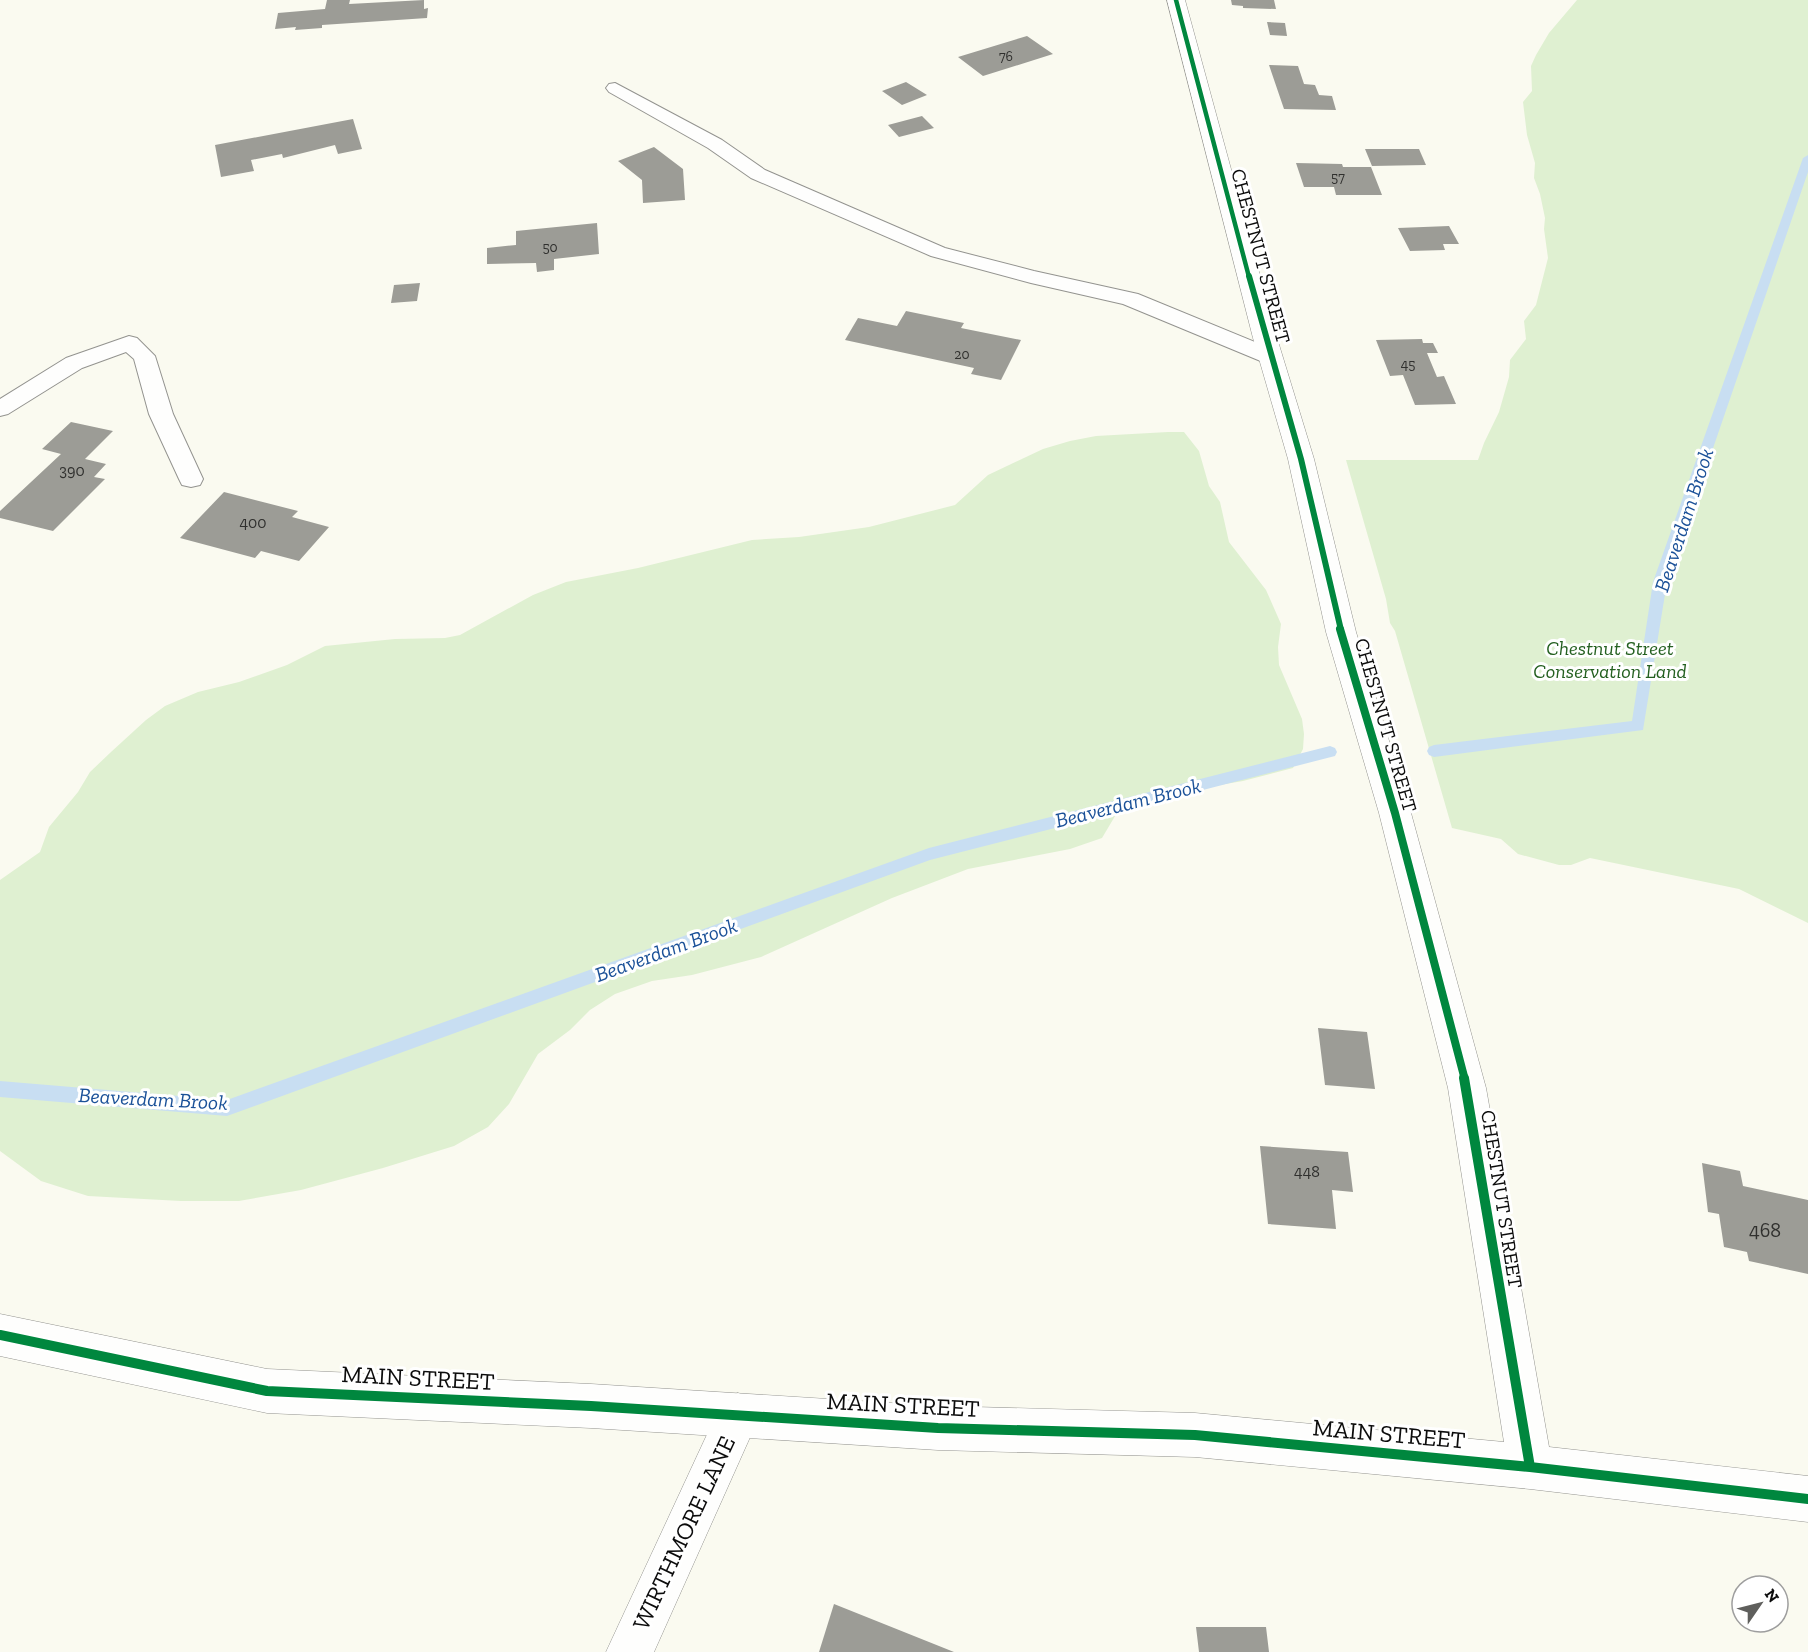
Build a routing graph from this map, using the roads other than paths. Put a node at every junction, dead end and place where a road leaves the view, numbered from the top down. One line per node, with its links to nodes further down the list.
1 (1176, 0): 3 (street, CHESTNUT STREET)
2 (615, 88): 3 (lane)
3 (1271, 357): 8 (street, CHESTNUT STREET)
4 (0, 408): 5 (lane)
5 (191, 479)
6 (0, 1335): 7 (street, MAIN STREET)
7 (738, 1415): 8 (street, MAIN STREET); 10 (street, WIRTHMORE LANE)
8 (1530, 1467): 9 (street, MAIN STREET)
9 (1808, 1499)
10 (630, 1652)

